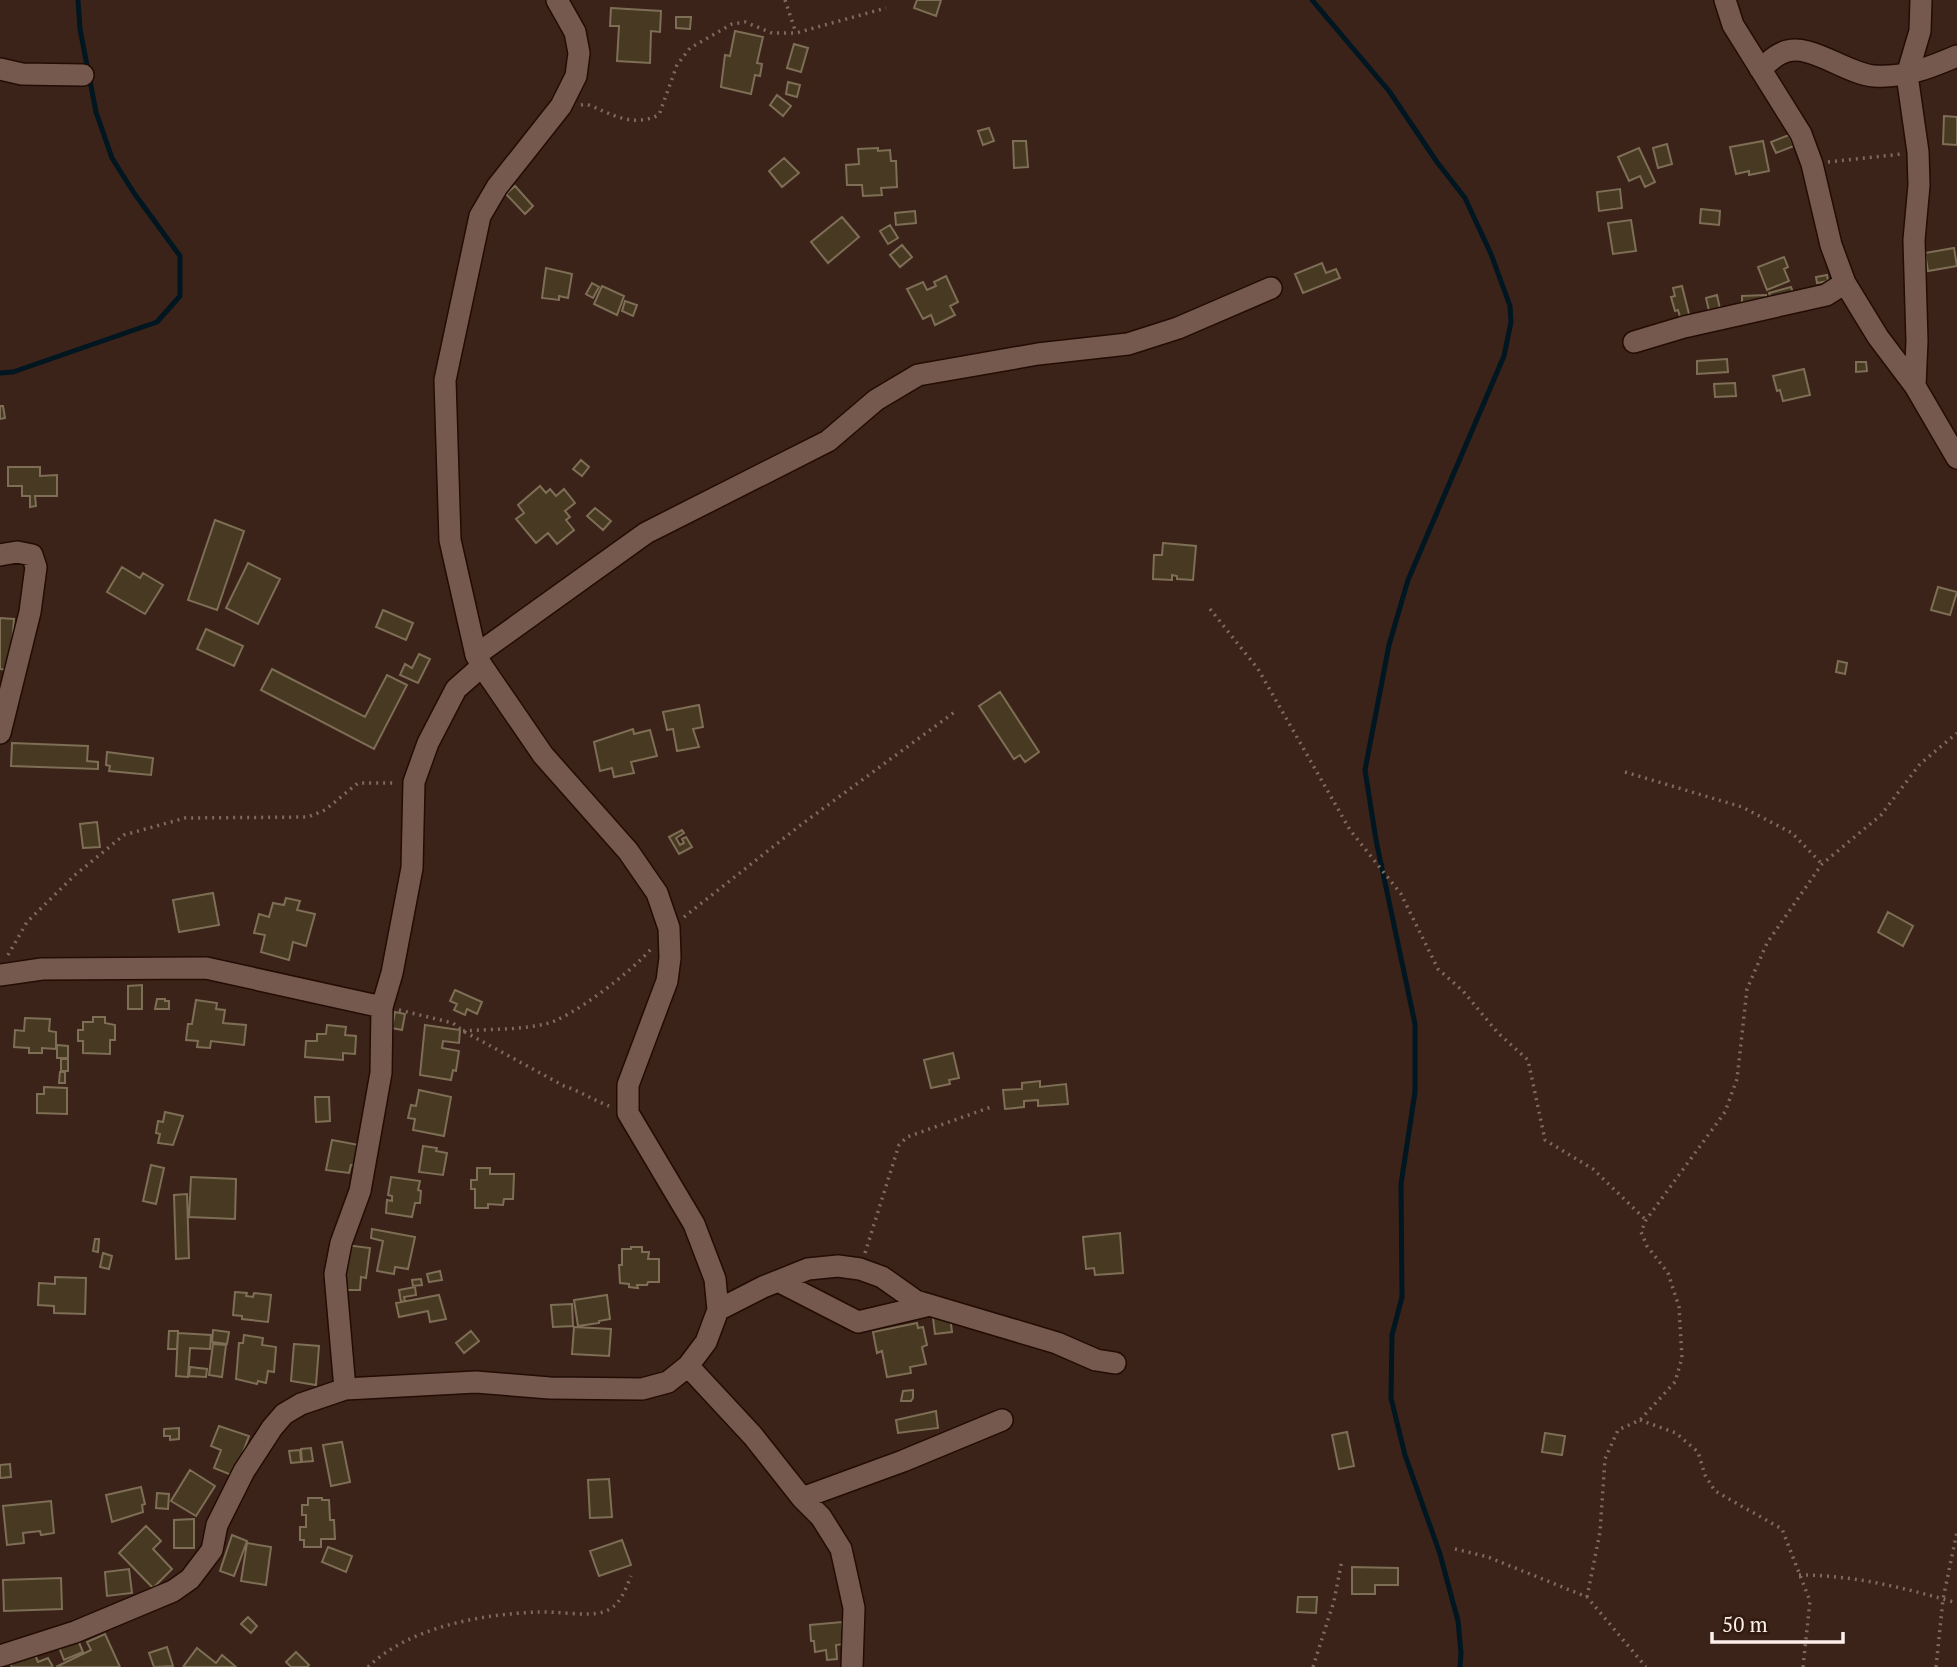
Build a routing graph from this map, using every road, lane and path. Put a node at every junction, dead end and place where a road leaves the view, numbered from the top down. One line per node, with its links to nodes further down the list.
1 (557, 0): 12 (street)
2 (785, 0): 6 (path)
3 (1725, 0): 9 (street)
4 (1921, 0): 11 (street)
5 (886, 8): 6 (path)
6 (796, 33): 12 (path)
7 (1957, 56): 11 (street)
8 (0, 69): 10 (street)
9 (1760, 69): 11 (street); 14 (street)
10 (83, 75)
11 (1907, 75): 13 (street)
12 (561, 106): 22 (street)
13 (1918, 152): 14 (path); 18 (street)
14 (1812, 164): 15 (street)
15 (1845, 283): 17 (street); 18 (street)
16 (1271, 288): 22 (street)
17 (1634, 342)
18 (1915, 386): 19 (street)
19 (1957, 458)
20 (0, 555): 24 (street)
21 (1210, 608): 35 (path)
22 (479, 661): 27 (street); 29 (street)
23 (956, 711): 29 (path)
24 (0, 733)
25 (1957, 733): 28 (path)
26 (1625, 772): 28 (path)
27 (414, 782): 30 (path); 31 (street)
28 (1822, 864): 35 (path)
29 (669, 928): 32 (path); 34 (street)
30 (3, 966): 31 (street)
31 (382, 1007): 32 (path); 42 (street)
32 (463, 1031): 34 (path)
33 (991, 1107): 36 (path)
34 (628, 1113): 39 (street)
35 (1646, 1220): 44 (path)
36 (860, 1269): 37 (street); 38 (street)
37 (780, 1282): 38 (street); 39 (street)
38 (930, 1305): 40 (street)
39 (718, 1310): 41 (street)
40 (1115, 1363)
41 (688, 1366): 42 (street); 45 (street)
42 (345, 1389): 54 (street)
43 (1002, 1420): 45 (street)
44 (1640, 1420): 49 (path); 51 (path)
45 (802, 1499): 56 (street)
46 (1957, 1532): 52 (path)
47 (1455, 1549): 51 (path)
48 (1342, 1560): 57 (path)
49 (1799, 1575): 52 (path); 59 (path)
50 (631, 1576): 55 (path)
51 (1587, 1597): 58 (path)
52 (1943, 1599): 53 (path); 60 (path)
53 (1957, 1603)
54 (0, 1656)
55 (368, 1667)
56 (852, 1667)
57 (1313, 1667)
58 (1647, 1667)
59 (1803, 1667)
60 (1936, 1667)

